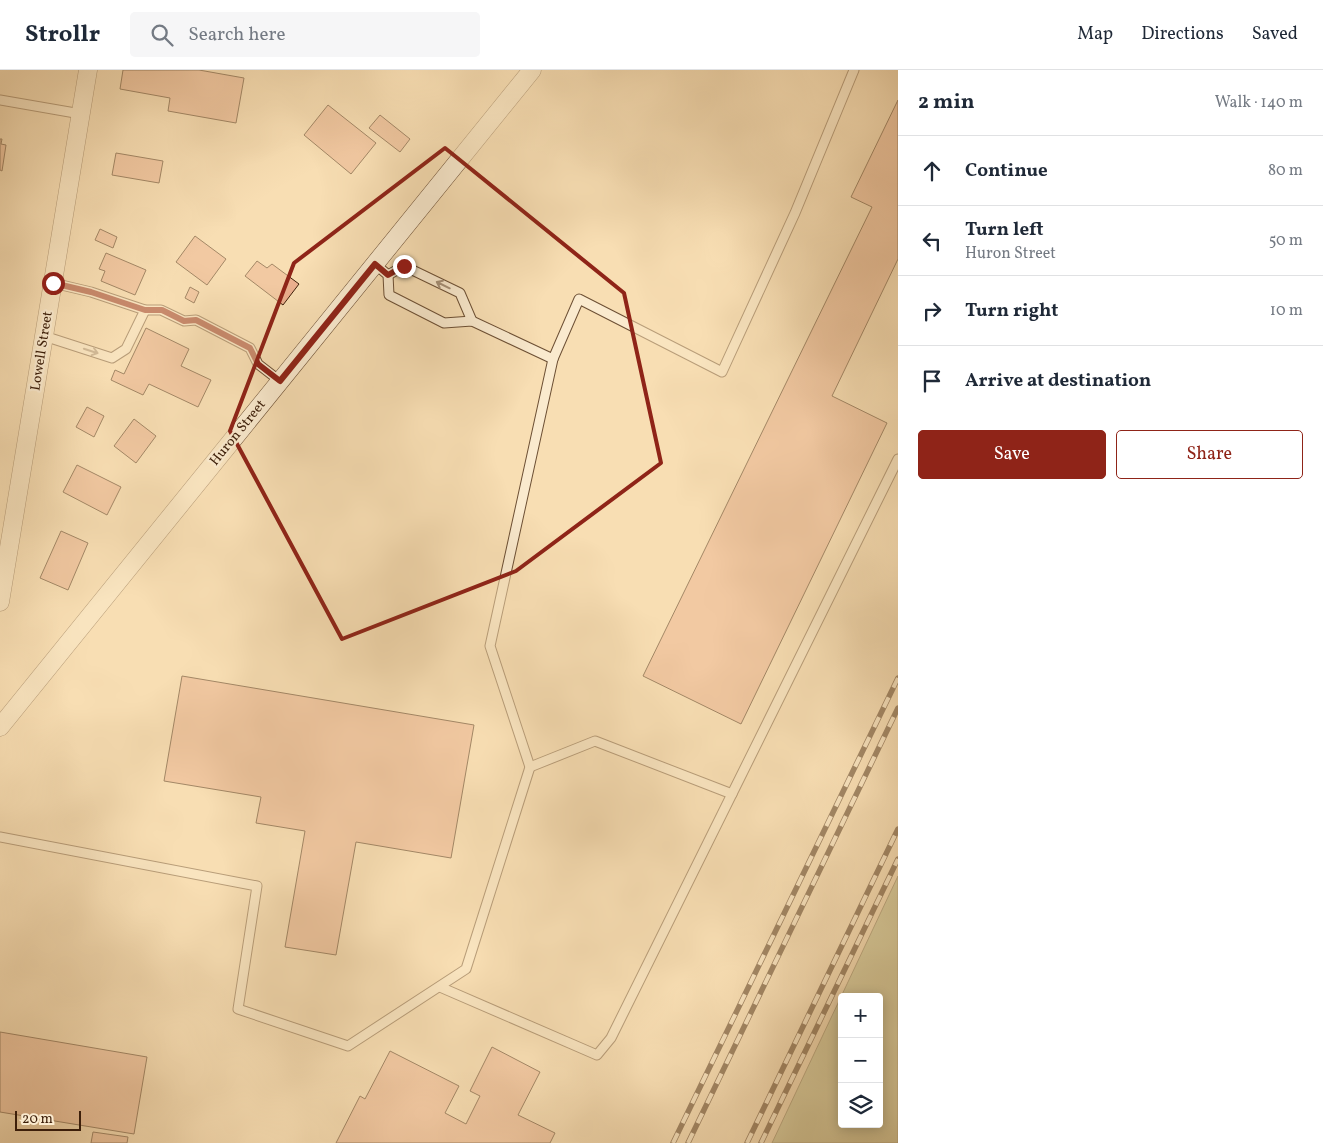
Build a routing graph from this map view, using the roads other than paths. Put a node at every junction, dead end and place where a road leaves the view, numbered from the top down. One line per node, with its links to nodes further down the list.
1 (88, 70): 5 (street, Lowell Street)
2 (532, 70): 6 (street, Huron Street)
3 (854, 70): 11 (lane)
4 (0, 100): 5 (lane)
5 (81, 114): 7 (street, Lowell Street)
6 (381, 269): 9 (lane, one-way to 6); 9 (lane); 12 (street, Huron Street)
7 (53, 283): 8 (lane); 10 (street, Lowell Street)
8 (145, 310): 10 (lane, one-way to 8); 12 (lane)
9 (472, 321): 11 (lane)
10 (44, 336): 14 (street, Lowell Street)
11 (553, 360): 16 (lane)
12 (280, 381): 15 (street, Huron Street)
13 (898, 459): 17 (lane)
14 (0, 602)
15 (0, 727)
16 (530, 767): 17 (lane); 19 (lane)
17 (732, 794): 19 (lane)
18 (0, 837): 19 (lane)
19 (440, 986)

